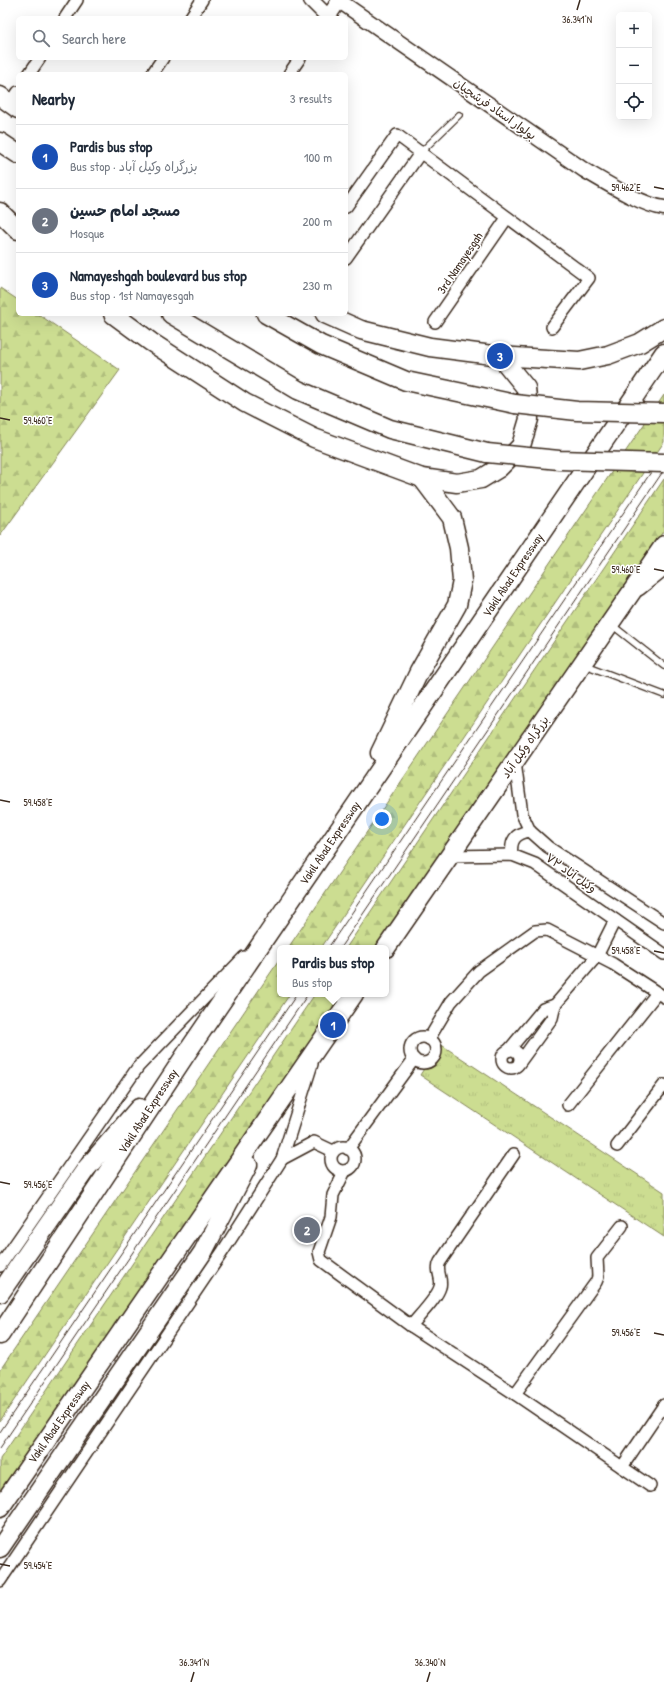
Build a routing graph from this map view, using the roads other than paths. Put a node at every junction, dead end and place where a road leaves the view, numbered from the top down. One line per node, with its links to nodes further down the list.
1 (77, 0): 5 (street)
2 (202, 0): 6 (street)
3 (311, 0): 7 (street)
4 (339, 0): 8 (street); 21 (street, بولوار استاد فرشچیان)
5 (66, 16)
6 (191, 16)
7 (326, 16)
8 (329, 16)
9 (39, 60): 12 (street)
10 (162, 60): 13 (street)
11 (299, 60): 14 (street)
12 (30, 72)
13 (153, 72)
14 (290, 72)
15 (459, 115): 17 (lane)
16 (0, 142): 18 (highway)
17 (421, 152): 19 (street); 24 (street); 26 (street)
18 (16, 153)
19 (348, 204)
20 (0, 206): 23 (highway)
21 (661, 207)
22 (0, 212): 25 (highway)
23 (16, 216)
24 (507, 218): 31 (street, 3rd Namayesgah); 32 (street)
25 (16, 228)
26 (348, 255)
27 (116, 316): 38 (highway)
28 (174, 316): 37 (highway, bridge)
29 (270, 316): 36 (highway, bridge)
30 (330, 316): 35 (highway)
31 (435, 322)
32 (552, 327)
33 (664, 328): 35 (highway)
34 (664, 353): 47 (highway, Vakil Abad Expressway)
35 (500, 356): 38 (highway)
36 (664, 413)
37 (664, 463)
38 (422, 478): 47 (highway)
39 (664, 545): 41 (highway, بزرگراه وکیل آباد)
40 (664, 566): 41 (main road)
41 (632, 592): 42 (highway, بزرگراه وکیل آباد)
42 (610, 624): 43 (highway, بزرگراه وکیل آباد); 44 (lane)
43 (582, 664): 45 (lane); 46 (highway, بزرگراه وکیل آباد)
44 (664, 666)
45 (664, 695)
46 (515, 762): 48 (street, ۷۲ وکیل آباد); 50 (highway, بزرگراه وکیل آباد)
47 (356, 805): 53 (highway, Vakil Abad Expressway)
48 (530, 831): 49 (street); 52 (street, ۷۲ وکیل آباد)
49 (512, 855): 50 (street, ۷۲ وکیل آباد); 51 (street, ۷۲ وکیل آباد)
50 (450, 856): 54 (highway, بزرگراه وکیل آباد)
51 (615, 920): 55 (street, ۷۲ وکیل آباد); 56 (street)
52 (664, 923)
53 (271, 929): 62 (highway, Vakil Abad Expressway); 74 (street)
54 (388, 945)
55 (664, 954)
56 (597, 956): 57 (street); 59 (street); 60 (street)
57 (660, 995): 66 (street)
58 (352, 997): 61 (highway)
59 (555, 1005): 59 (street)
60 (429, 1039): 63 (street); 63 (street)
61 (316, 1049): 65 (highway); 71 (street)
62 (188, 1051): 75 (highway); 77 (highway, Vakil Abad Expressway)
63 (414, 1059): 68 (street)
64 (664, 1084): 67 (street)
65 (282, 1099): 82 (highway, Vakil Abad Expressway); 83 (highway)
66 (568, 1105)
67 (617, 1146)
68 (348, 1149): 69 (street); 72 (street)
69 (333, 1152): 71 (street); 72 (street)
70 (514, 1154): 76 (street)
71 (282, 1159): 84 (street)
72 (345, 1171): 76 (street)
73 (622, 1226): 78 (street)
74 (0, 1266)
75 (0, 1293)
76 (411, 1326): 78 (street)
77 (0, 1335)
78 (515, 1394): 80 (street)
79 (664, 1405): 80 (street)
80 (622, 1467): 81 (street)
81 (650, 1486)
82 (0, 1508)
83 (0, 1548)
84 (0, 1581)

